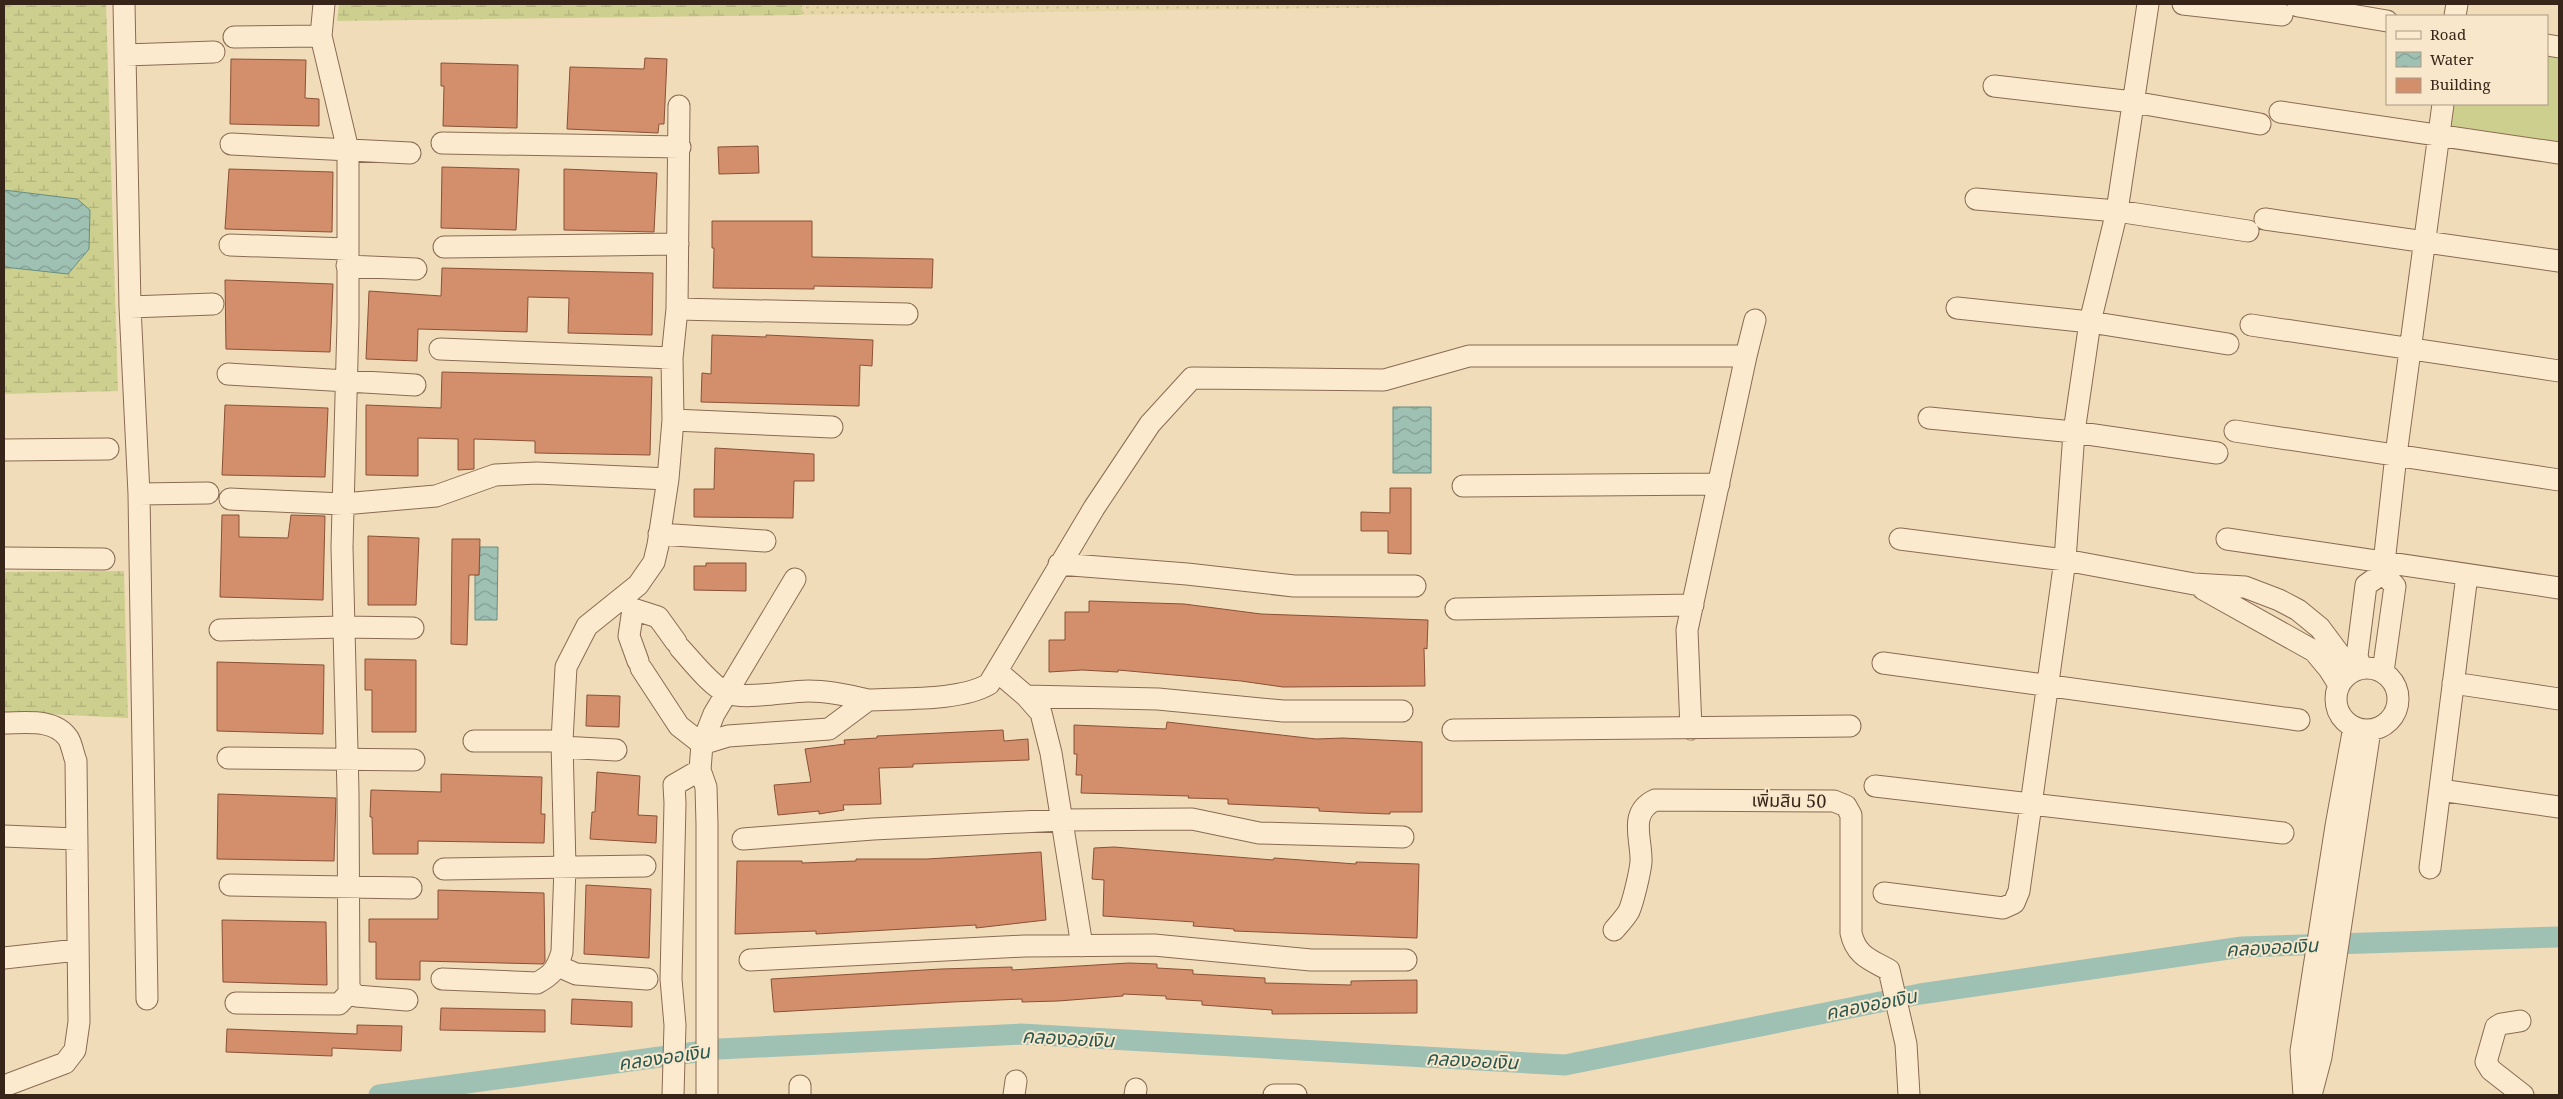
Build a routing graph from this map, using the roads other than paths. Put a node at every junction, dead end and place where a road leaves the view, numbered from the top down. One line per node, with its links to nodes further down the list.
1 (124, 4): 9 (street)
2 (324, 4): 6 (street)
3 (2148, 4): 11 (street)
4 (2183, 4): 5 (street)
5 (2386, 21)
6 (321, 36): 7 (street); 20 (street)
7 (234, 37)
8 (214, 52): 9 (street)
9 (125, 55): 35 (street)
10 (1994, 86): 11 (street)
11 (2133, 102): 15 (street); 24 (street)
12 (2443, 105): 16 (street)
13 (679, 106): 19 (street)
14 (2280, 112): 16 (street)
15 (2260, 124)
16 (2439, 136): 22 (street); 27 (street)
17 (442, 143): 19 (street)
18 (231, 144): 20 (street)
19 (680, 147): 28 (street)
20 (348, 150): 21 (street); 31 (street)
21 (410, 153)
22 (2559, 153)
23 (1976, 198): 24 (street)
24 (2117, 211): 26 (street); 40 (street)
25 (2266, 219): 27 (street)
26 (2248, 231)
27 (2426, 242): 32 (street); 44 (street)
28 (678, 244): 30 (street); 37 (street)
29 (230, 245): 31 (street)
30 (444, 247)
31 (348, 257): 33 (street); 49 (street)
32 (2559, 261)
33 (416, 269)
34 (213, 304): 35 (street)
35 (130, 307): 65 (street)
36 (1957, 308): 40 (street)
37 (677, 309): 38 (street); 46 (street)
38 (907, 314)
39 (1755, 320): 45 (street)
40 (2090, 322): 42 (street); 55 (street)
41 (2251, 325): 44 (street)
42 (2228, 344)
43 (440, 349): 46 (street)
44 (2410, 350): 47 (street); 59 (street)
45 (1746, 356): 62 (street); 75 (street)
46 (672, 358): 52 (street)
47 (2559, 371)
48 (228, 374): 49 (street)
49 (346, 381): 50 (street); 67 (street)
50 (415, 385)
51 (1929, 418): 55 (street)
52 (673, 420): 53 (street); 60 (street)
53 (832, 427)
54 (2235, 431): 59 (street)
55 (2074, 432): 58 (street); 74 (street)
56 (108, 449): 57 (street)
57 (4, 450)
58 (2217, 453)
59 (2396, 455): 61 (street); 76 (street)
60 (668, 479): 67 (street); 68 (street)
61 (2559, 480)
62 (1719, 484): 63 (street); 83 (street)
63 (1463, 486)
64 (208, 493): 65 (street)
65 (139, 494): 142 (street)
66 (230, 499): 67 (street)
67 (343, 504): 85 (street)
68 (659, 534): 71 (street); 82 (street)
69 (1900, 538): 74 (street)
70 (2226, 539): 76 (street)
71 (765, 541)
72 (4, 558): 73 (street)
73 (104, 559)
74 (2065, 560): 79 (street); 93 (street)
75 (1060, 564): 80 (street); 89 (street)
76 (2384, 568): 77 (street); 90 (street); 91 (street)
77 (2467, 575): 81 (street); 92 (street)
78 (795, 579): 94 (street)
79 (2194, 584): 91 (street); 91 (street)
80 (1415, 586)
81 (2559, 588)
82 (628, 603): 94 (street); 106 (street); 107 (street)
83 (1693, 605): 84 (street); 102 (street)
84 (1456, 609)
85 (342, 627): 86 (street); 87 (street); 110 (street)
86 (413, 628)
87 (220, 630)
88 (1883, 663): 93 (street)
89 (998, 672): 95 (street); 97 (street)
90 (2383, 672): 91 (street); 103 (street)
91 (2351, 675): 103 (street)
92 (2454, 683): 96 (street); 114 (street)
93 (2048, 684): 99 (street); 115 (street)
94 (728, 693): 97 (street); 107 (street)
95 (1026, 696): 98 (street); 117 (street)
96 (2559, 699)
97 (868, 700): 107 (street)
98 (1402, 711)
99 (2299, 720)
100 (4, 723): 122 (street)
101 (1850, 726): 102 (street)
102 (1690, 729): 104 (street)
103 (2362, 729): 118 (street)
104 (1453, 730)
105 (474, 741): 106 (street)
106 (562, 744): 108 (street); 125 (street)
107 (702, 744): 112 (street)
108 (616, 750)
109 (228, 758): 110 (street)
110 (347, 758): 111 (street); 129 (street)
111 (414, 760)
112 (700, 770): 146 (street); 148 (street)
113 (1875, 786): 115 (street)
114 (2440, 790): 116 (street); 126 (street)
115 (2031, 803): 119 (street); 131 (street)
116 (2559, 807)
117 (1062, 820): 121 (street); 123 (street); 133 (street)
118 (2345, 827): 152 (street); 153 (street)
119 (2283, 833)
120 (4, 836): 122 (street)
121 (1403, 837)
122 (76, 839): 134 (street)
123 (743, 839)
124 (645, 866): 125 (street)
125 (565, 867): 127 (street); 138 (street)
126 (2430, 868)
127 (444, 869)
128 (230, 885): 129 (street)
129 (348, 887): 130 (street); 141 (street)
130 (411, 888)
131 (1884, 894)
132 (1614, 930): 151 (street, เพิ่มสิน 50)
133 (1082, 946): 136 (street); 137 (street)
134 (77, 950): 135 (street); 147 (street)
135 (4, 958)
136 (750, 960)
137 (1406, 960)
138 (558, 966): 139 (street); 140 (street)
139 (442, 979)
140 (647, 979)
141 (351, 991): 143 (street); 144 (street)
142 (147, 999)
143 (407, 1000)
144 (236, 1003)
145 (2520, 1021): 154 (street)
146 (673, 1085)
147 (4, 1086)
148 (707, 1086)
149 (1274, 1095): 150 (street)
150 (1296, 1095)
151 (1909, 1095)
152 (2304, 1095)
153 (2311, 1095)
154 (2522, 1095)

